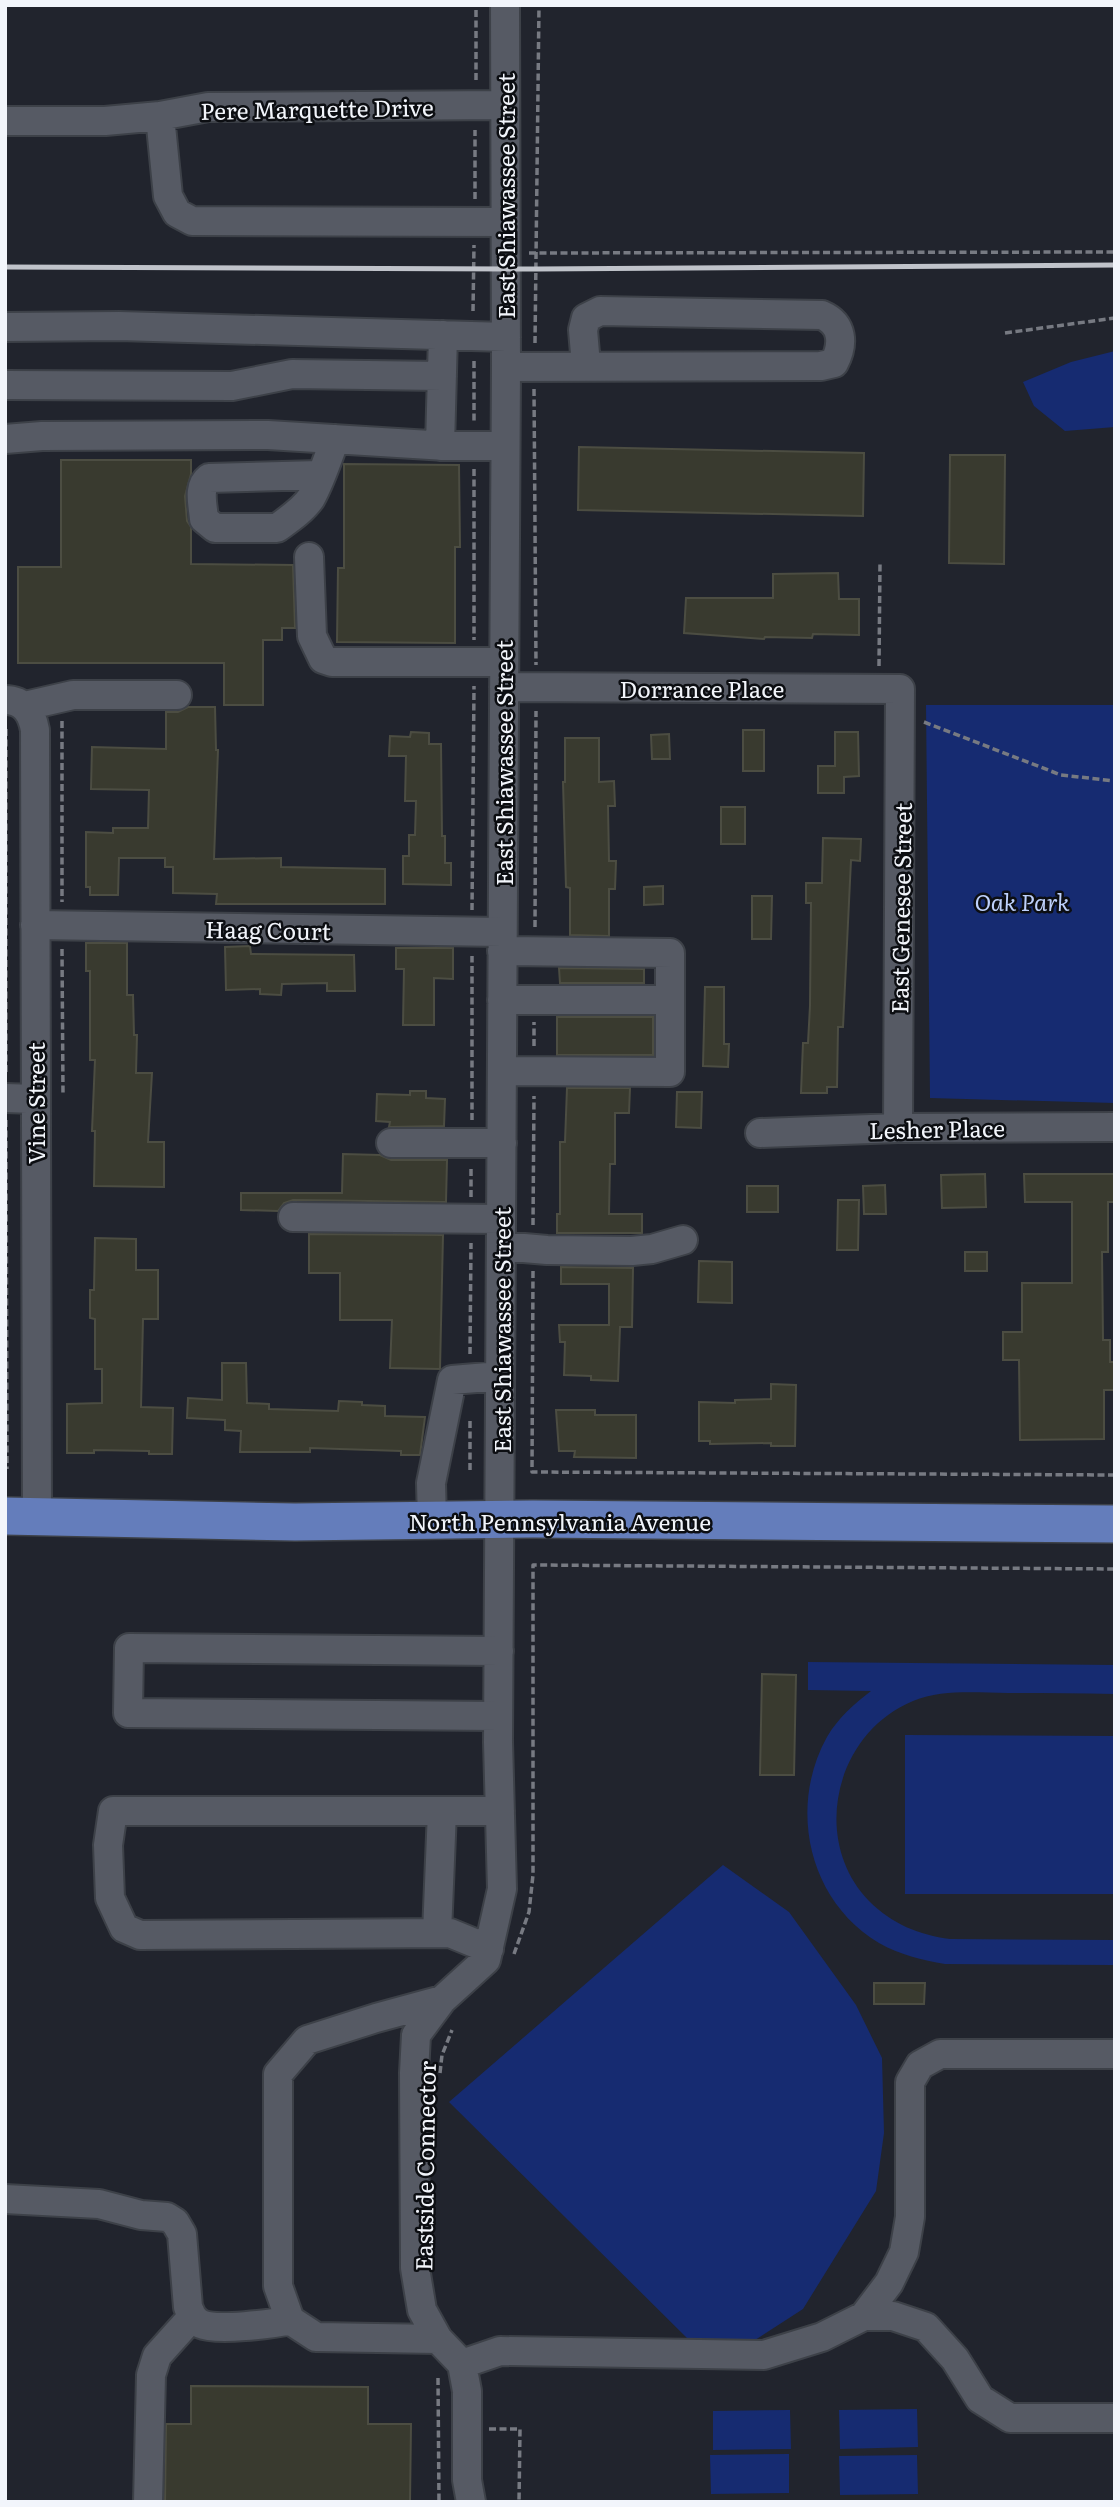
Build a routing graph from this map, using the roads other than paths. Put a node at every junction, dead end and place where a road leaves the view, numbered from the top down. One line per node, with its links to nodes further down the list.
1 (505, 5): 2 (street, East Shiawassee Street)
2 (504, 105): 3 (street, Pere Marquette Drive); 5 (street, East Shiawassee Street)
3 (160, 116): 4 (street, Pere Marquette Drive); 5 (street)
4 (5, 121)
5 (505, 222): 8 (street, East Shiawassee Street)
6 (5, 327): 7 (street)
7 (443, 335): 8 (street); 11 (street)
8 (506, 337): 10 (street, East Shiawassee Street)
9 (586, 365): 9 (street); 10 (street)
10 (506, 367): 16 (street, East Shiawassee Street)
11 (442, 376): 12 (street); 15 (street)
12 (5, 385)
13 (5, 439): 14 (street)
14 (335, 439): 15 (street); 17 (street)
15 (440, 446): 16 (street)
16 (505, 446): 19 (street, East Shiawassee Street)
17 (320, 475)
18 (309, 557): 19 (street, Dorrance Place)
19 (504, 675): 21 (street, Dorrance Place); 24 (street, East Shiawassee Street)
20 (177, 695): 22 (street)
21 (901, 701): 31 (street, East Genesee Street)
22 (14, 702): 23 (street, Vine Street)
23 (34, 925): 24 (street, Haag Court); 29 (street, Vine Street)
24 (502, 942): 25 (street, East Shiawassee Street); 26 (street, Haag Court)
25 (502, 1000): 26 (street); 27 (street, East Shiawassee Street)
26 (670, 1000): 27 (street)
27 (502, 1071): 34 (street, East Shiawassee Street)
28 (5, 1098): 29 (street)
29 (49, 1099): 39 (street, Vine Street)
30 (1115, 1127): 31 (street, Lesher Place)
31 (898, 1128): 32 (street, Lesher Place)
32 (760, 1133)
33 (391, 1143): 34 (street)
34 (502, 1143): 36 (street, East Shiawassee Street)
35 (293, 1217): 36 (street)
36 (501, 1233): 37 (street); 38 (street, East Shiawassee Street)
37 (684, 1240)
38 (500, 1376): 40 (street); 41 (street, East Shiawassee Street)
39 (21, 1517): 40 (main road, North Pennsylvania Avenue)
40 (432, 1520): 41 (main road, North Pennsylvania Avenue)
41 (501, 1520): 42 (main road, North Pennsylvania Avenue); 43 (street, East Shiawassee Street)
42 (1115, 1524)
43 (499, 1651): 44 (street, East Shiawassee Street); 44 (street)
44 (498, 1716): 46 (street, East Shiawassee Street)
45 (442, 1811): 46 (street); 47 (street); 47 (street)
46 (500, 1811): 48 (street, East Shiawassee Street)
47 (437, 1933): 48 (street)
48 (498, 1956): 49 (street)
49 (450, 2011): 54 (street); 55 (street)
50 (1115, 2054): 53 (street)
51 (5, 2199): 52 (street)
52 (192, 2316): 54 (street); 58 (street)
53 (864, 2316): 56 (street); 57 (street)
54 (290, 2320): 55 (street)
55 (438, 2339): 56 (street)
56 (462, 2364): 59 (street)
57 (1115, 2418)
58 (148, 2502)
59 (471, 2502)

